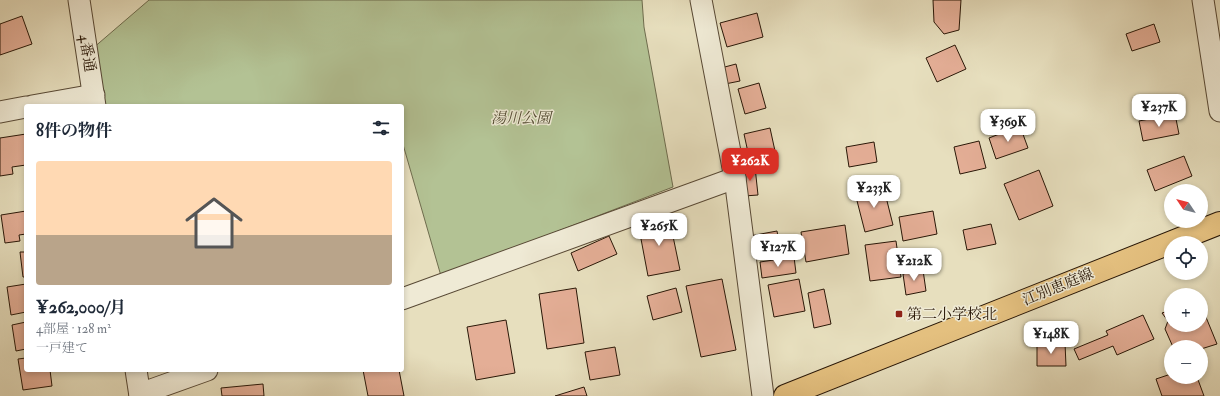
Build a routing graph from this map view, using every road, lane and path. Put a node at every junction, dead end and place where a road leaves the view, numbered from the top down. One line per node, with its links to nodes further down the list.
1 (79, 0): 4 (street, 4番通)
2 (701, 0): 9 (street)
3 (1203, 0): 7 (street)
4 (94, 101): 5 (street)
5 (57, 104)
6 (24, 107): 8 (street)
7 (1220, 111)
8 (0, 112)
9 (734, 178): 11 (street); 15 (street)
10 (1220, 223): 16 (main road, 江別恵庭線)
11 (404, 298)
12 (136, 372): 14 (street)
13 (202, 372): 14 (street)
14 (140, 395)
15 (763, 396)
16 (785, 396)

